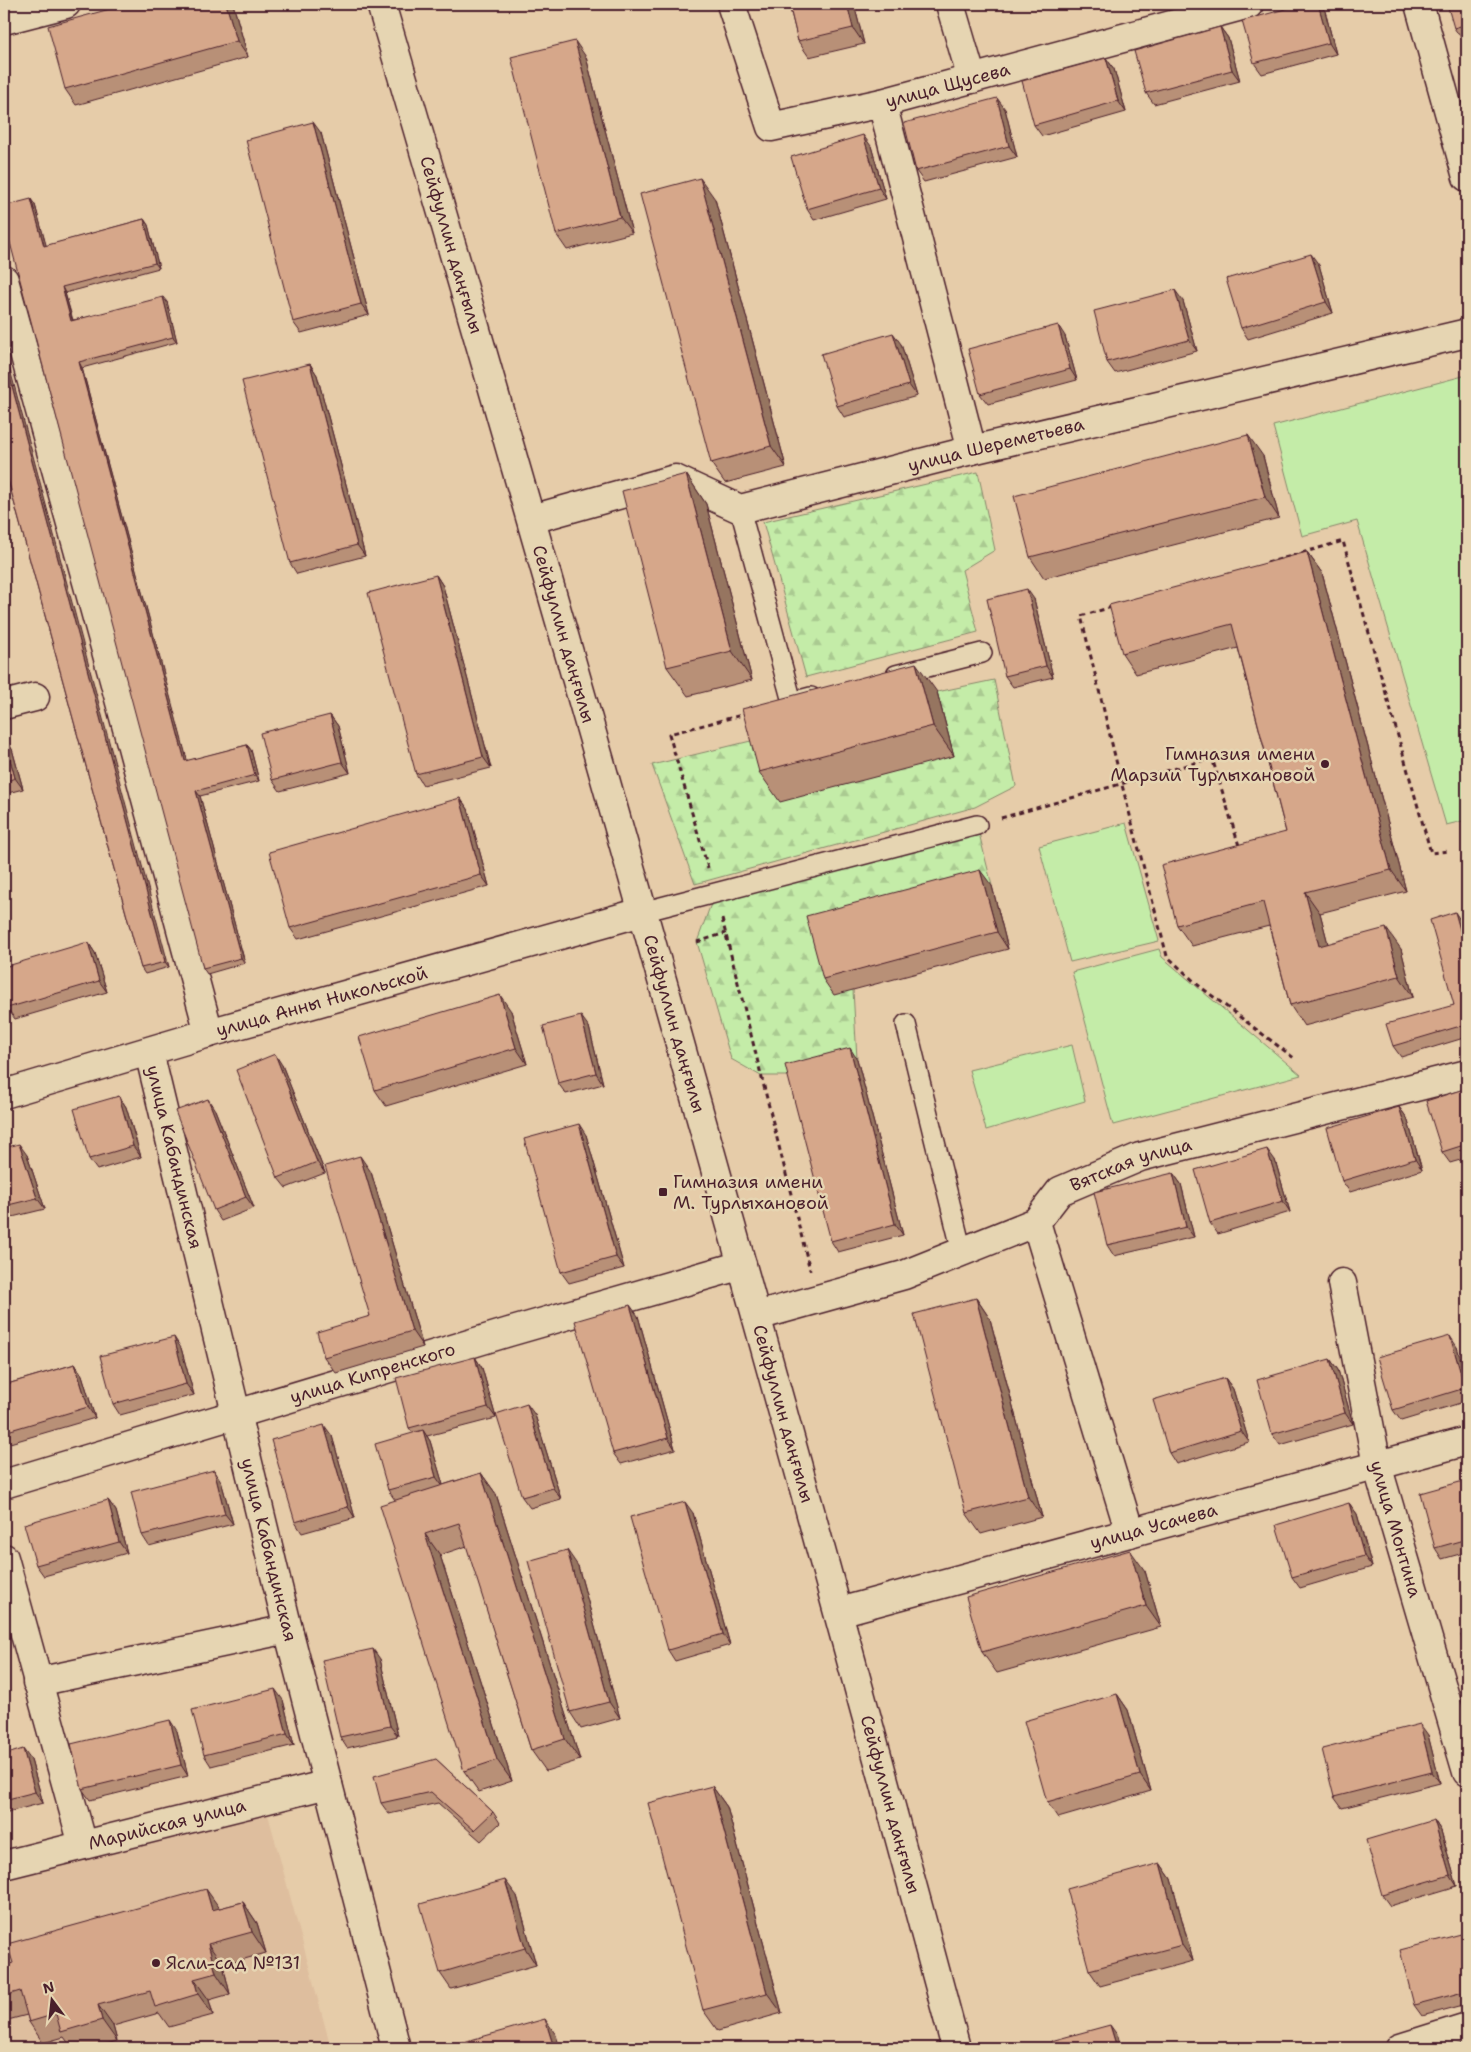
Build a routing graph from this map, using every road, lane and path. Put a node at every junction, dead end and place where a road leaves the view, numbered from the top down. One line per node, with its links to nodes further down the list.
1 (66, 4): 8 (street)
2 (381, 4): 16 (street, Сейфуллин даңғылы)
3 (731, 4): 10 (street, улица Щусева)
4 (950, 4): 9 (street)
5 (1249, 4): 7 (street, улица Щусева)
6 (1419, 4): 11 (street)
7 (1195, 11): 9 (street, улица Щусева)
8 (4, 20)
9 (972, 79): 10 (street, улица Щусева)
10 (882, 103): 14 (street)
11 (1467, 177)
12 (4, 280): 36 (street)
13 (1467, 333): 14 (street, улица Шереметьева)
14 (972, 450): 15 (street, улица Шереметьева)
15 (740, 509): 16 (street); 25 (lane)
16 (532, 519): 32 (street, Сейфуллин даңғылы)
17 (1272, 561): 18 (path); 19 (path); 29 (path)
18 (1263, 564)
19 (1274, 569)
20 (1119, 605): 27 (path)
21 (982, 653): 22 (lane)
22 (877, 680)
23 (830, 692): 25 (lane)
24 (35, 697): 26 (street)
25 (792, 702): 31 (path)
26 (4, 705)
27 (1122, 785): 28 (path); 30 (path); 38 (path)
28 (977, 825): 31 (lane)
29 (1450, 851)
30 (1243, 858)
31 (716, 892): 32 (lane); 33 (path)
32 (642, 912): 36 (street, улица Анны Никольской); 43 (street, Сейфуллин даңғылы)
33 (726, 933): 34 (path); 45 (path)
34 (697, 942)
35 (906, 1024): 42 (lane)
36 (209, 1033): 37 (street, улица Анны Никольской)
37 (149, 1052): 40 (street, улица Анны Никольской); 47 (street, улица Кабандинская)
38 (1294, 1058)
39 (1467, 1074): 41 (street, Вятская улица)
40 (4, 1094)
41 (1036, 1222): 42 (street, Вятская улица); 51 (street)
42 (962, 1252): 45 (street, Вятская улица)
43 (742, 1265): 46 (street, Сейфуллин даңғылы); 47 (street, улица Кипренского)
44 (1342, 1283): 49 (street, улица Монтина)
45 (817, 1299): 46 (street, Вятская улица)
46 (757, 1316): 53 (street, Сейфуллин даңғылы)
47 (237, 1415): 50 (street, улица Кипренского); 54 (street, улица Кабандинская)
48 (1467, 1441): 49 (street, улица Усачева)
49 (1377, 1465): 51 (street, улица Усачева); 56 (street, улица Монтина)
50 (4, 1484)
51 (1130, 1533): 53 (street, улица Усачева)
52 (4, 1558): 55 (street)
53 (839, 1612): 62 (street, Сейфуллин даңғылы)
54 (288, 1629): 55 (street); 57 (street, улица Кабандинская)
55 (37, 1682): 58 (street)
56 (1467, 1772)
57 (328, 1784): 58 (street, Марийская улица); 61 (street, улица Кабандинская)
58 (83, 1845): 59 (street, Марийская улица)
59 (4, 1865)
60 (1467, 2027): 63 (street)
61 (396, 2048)
62 (956, 2048)
63 (1400, 2048)

